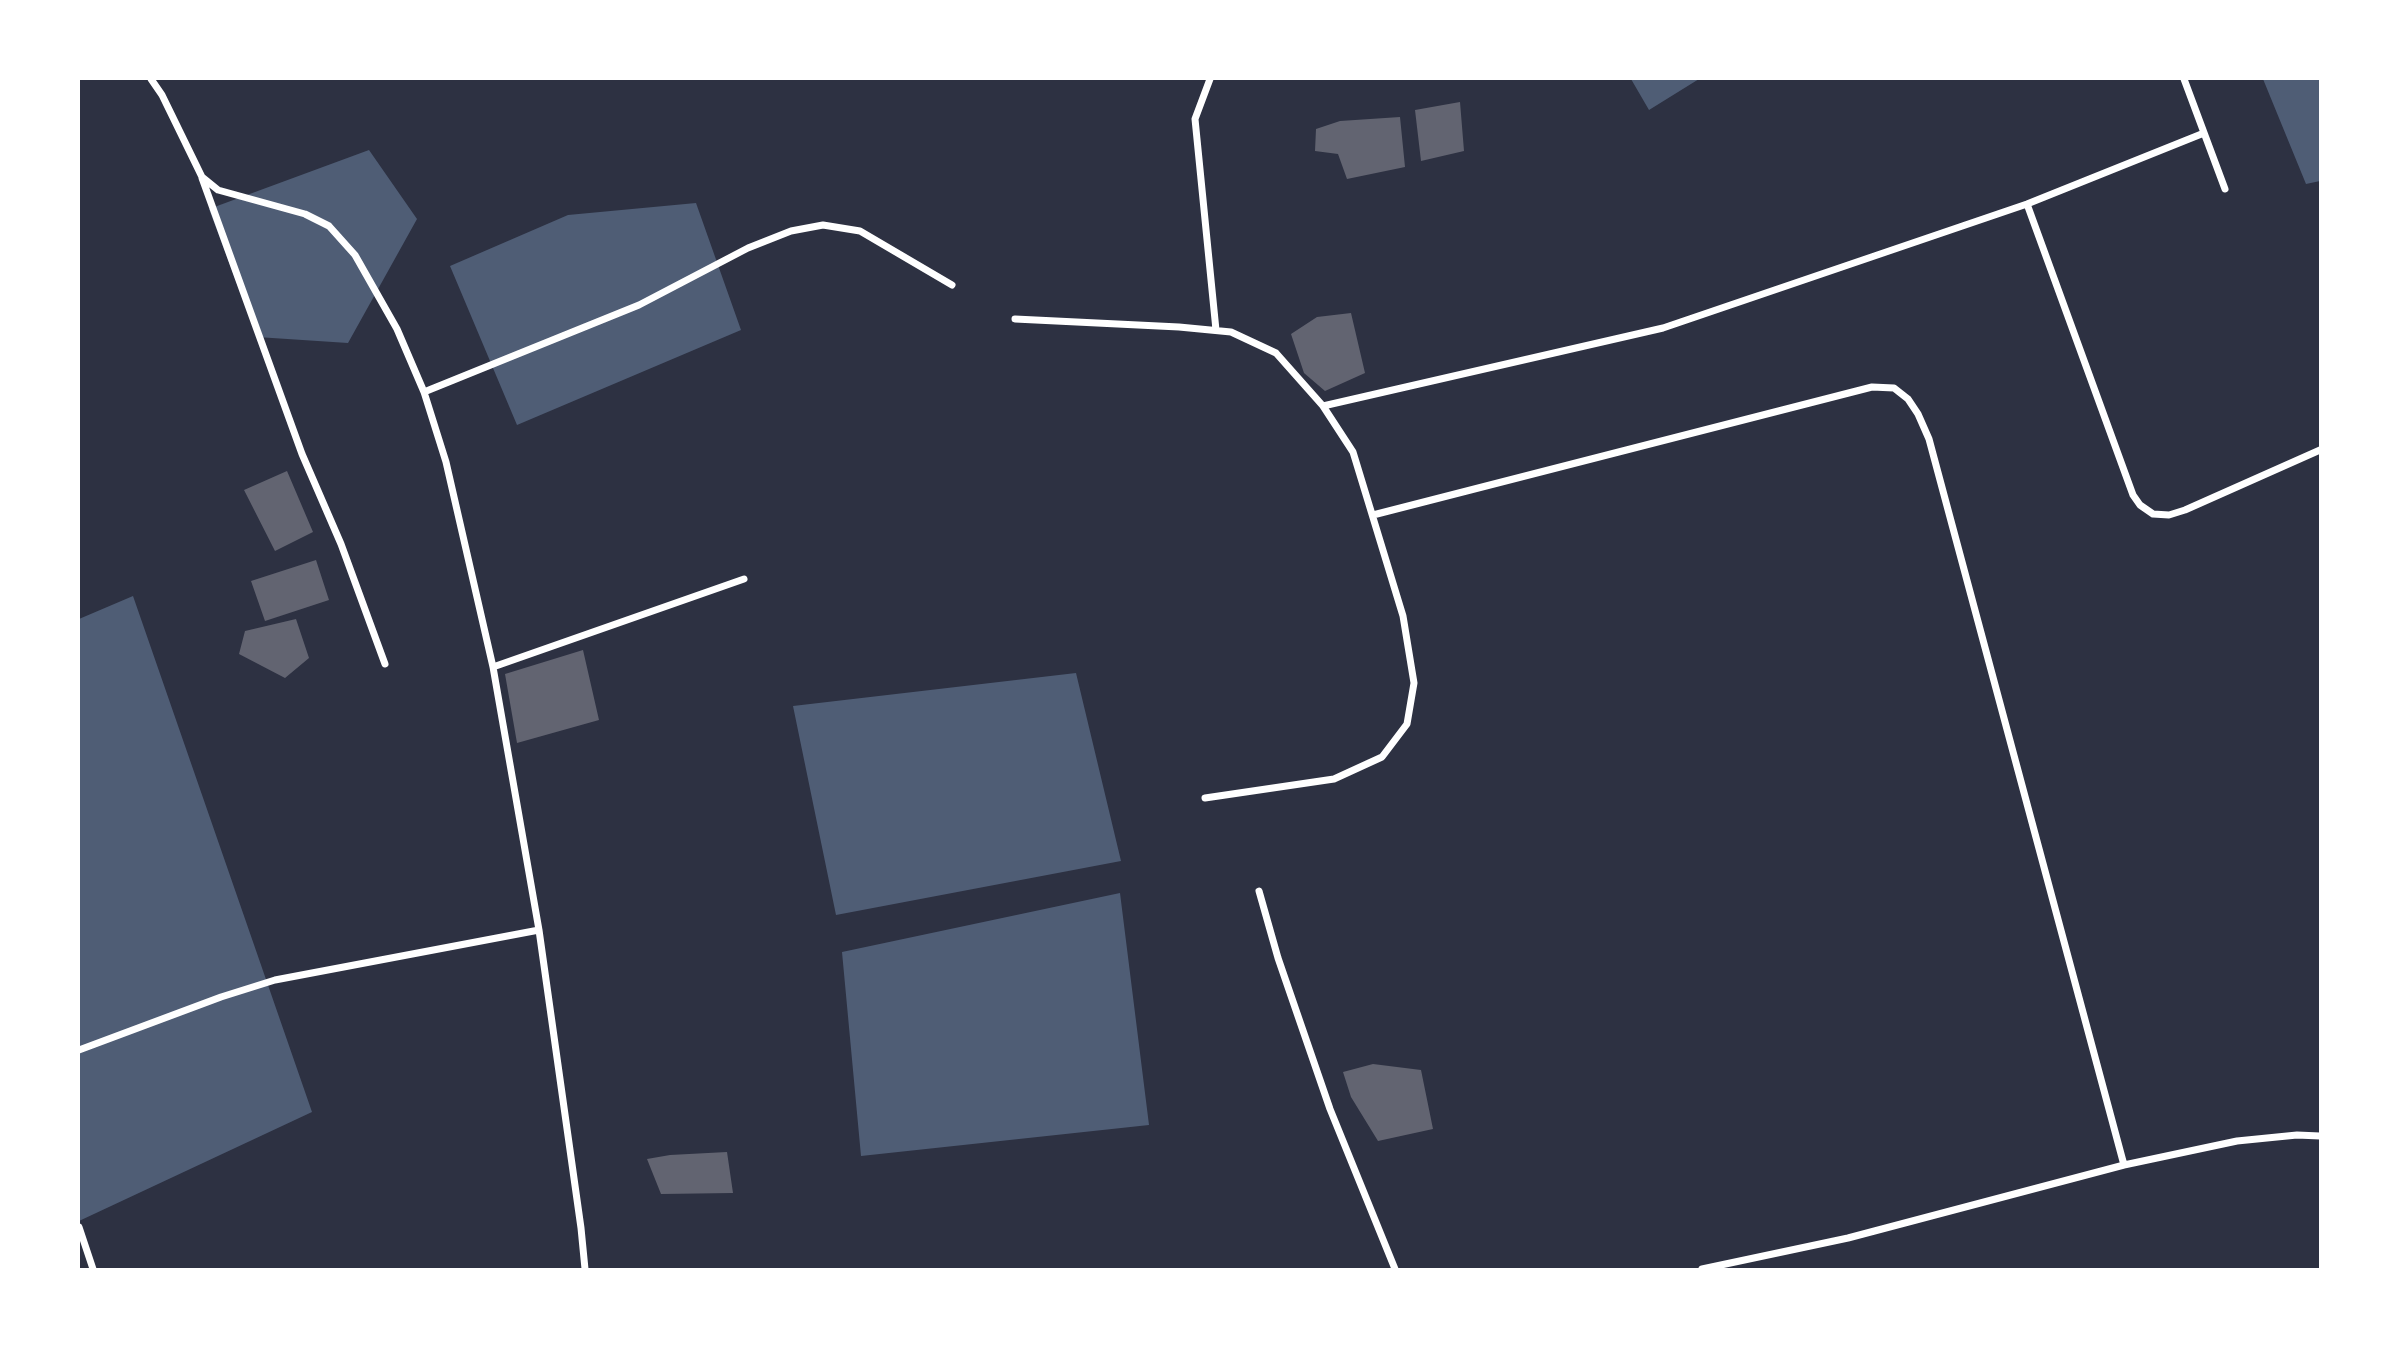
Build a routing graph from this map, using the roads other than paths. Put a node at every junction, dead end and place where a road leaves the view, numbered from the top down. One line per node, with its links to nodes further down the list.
1 (151, 79): 5 (street)
2 (1210, 79): 10 (street)
3 (2184, 79): 4 (street)
4 (2204, 133): 6 (street); 7 (street)
5 (202, 177): 11 (street); 16 (street)
6 (2225, 189)
7 (2027, 204): 12 (street); 13 (street)
8 (952, 285): 11 (street)
9 (1015, 319): 10 (street)
10 (1216, 330): 12 (street)
11 (424, 392): 17 (street)
12 (1323, 405): 14 (street)
13 (2320, 450)
14 (1373, 515): 18 (street); 23 (street)
15 (744, 579): 17 (street)
16 (385, 664)
17 (493, 667): 20 (street)
18 (1205, 798)
19 (1259, 891): 27 (street)
20 (539, 930): 21 (street); 26 (street)
21 (79, 1050)
22 (2320, 1136): 23 (street)
23 (2124, 1165): 28 (street)
24 (79, 1227): 25 (street)
25 (93, 1269)
26 (585, 1269)
27 (1395, 1269)
28 (1702, 1269)

